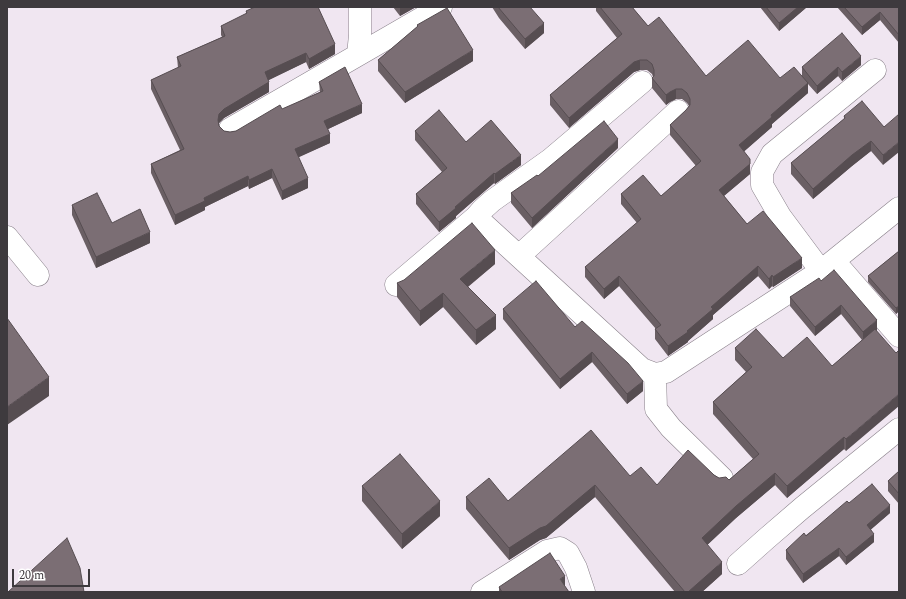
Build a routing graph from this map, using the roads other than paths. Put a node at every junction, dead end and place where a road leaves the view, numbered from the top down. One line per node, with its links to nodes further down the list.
1 (360, 7): 3 (street)
2 (441, 7): 3 (street)
3 (358, 55): 7 (street)
4 (875, 70): 12 (street)
5 (642, 82): 9 (street)
6 (678, 111): 11 (street)
7 (230, 129)
8 (899, 208): 12 (street)
9 (476, 217): 11 (street); 14 (street)
10 (7, 237): 13 (street)
11 (519, 256): 16 (street)
12 (828, 266): 15 (street); 16 (street)
13 (38, 275)
14 (396, 285)
15 (899, 336)
16 (655, 374): 18 (street)
17 (899, 429): 19 (street)
18 (722, 478)
19 (738, 564)
20 (484, 591): 21 (street)
21 (584, 592)

